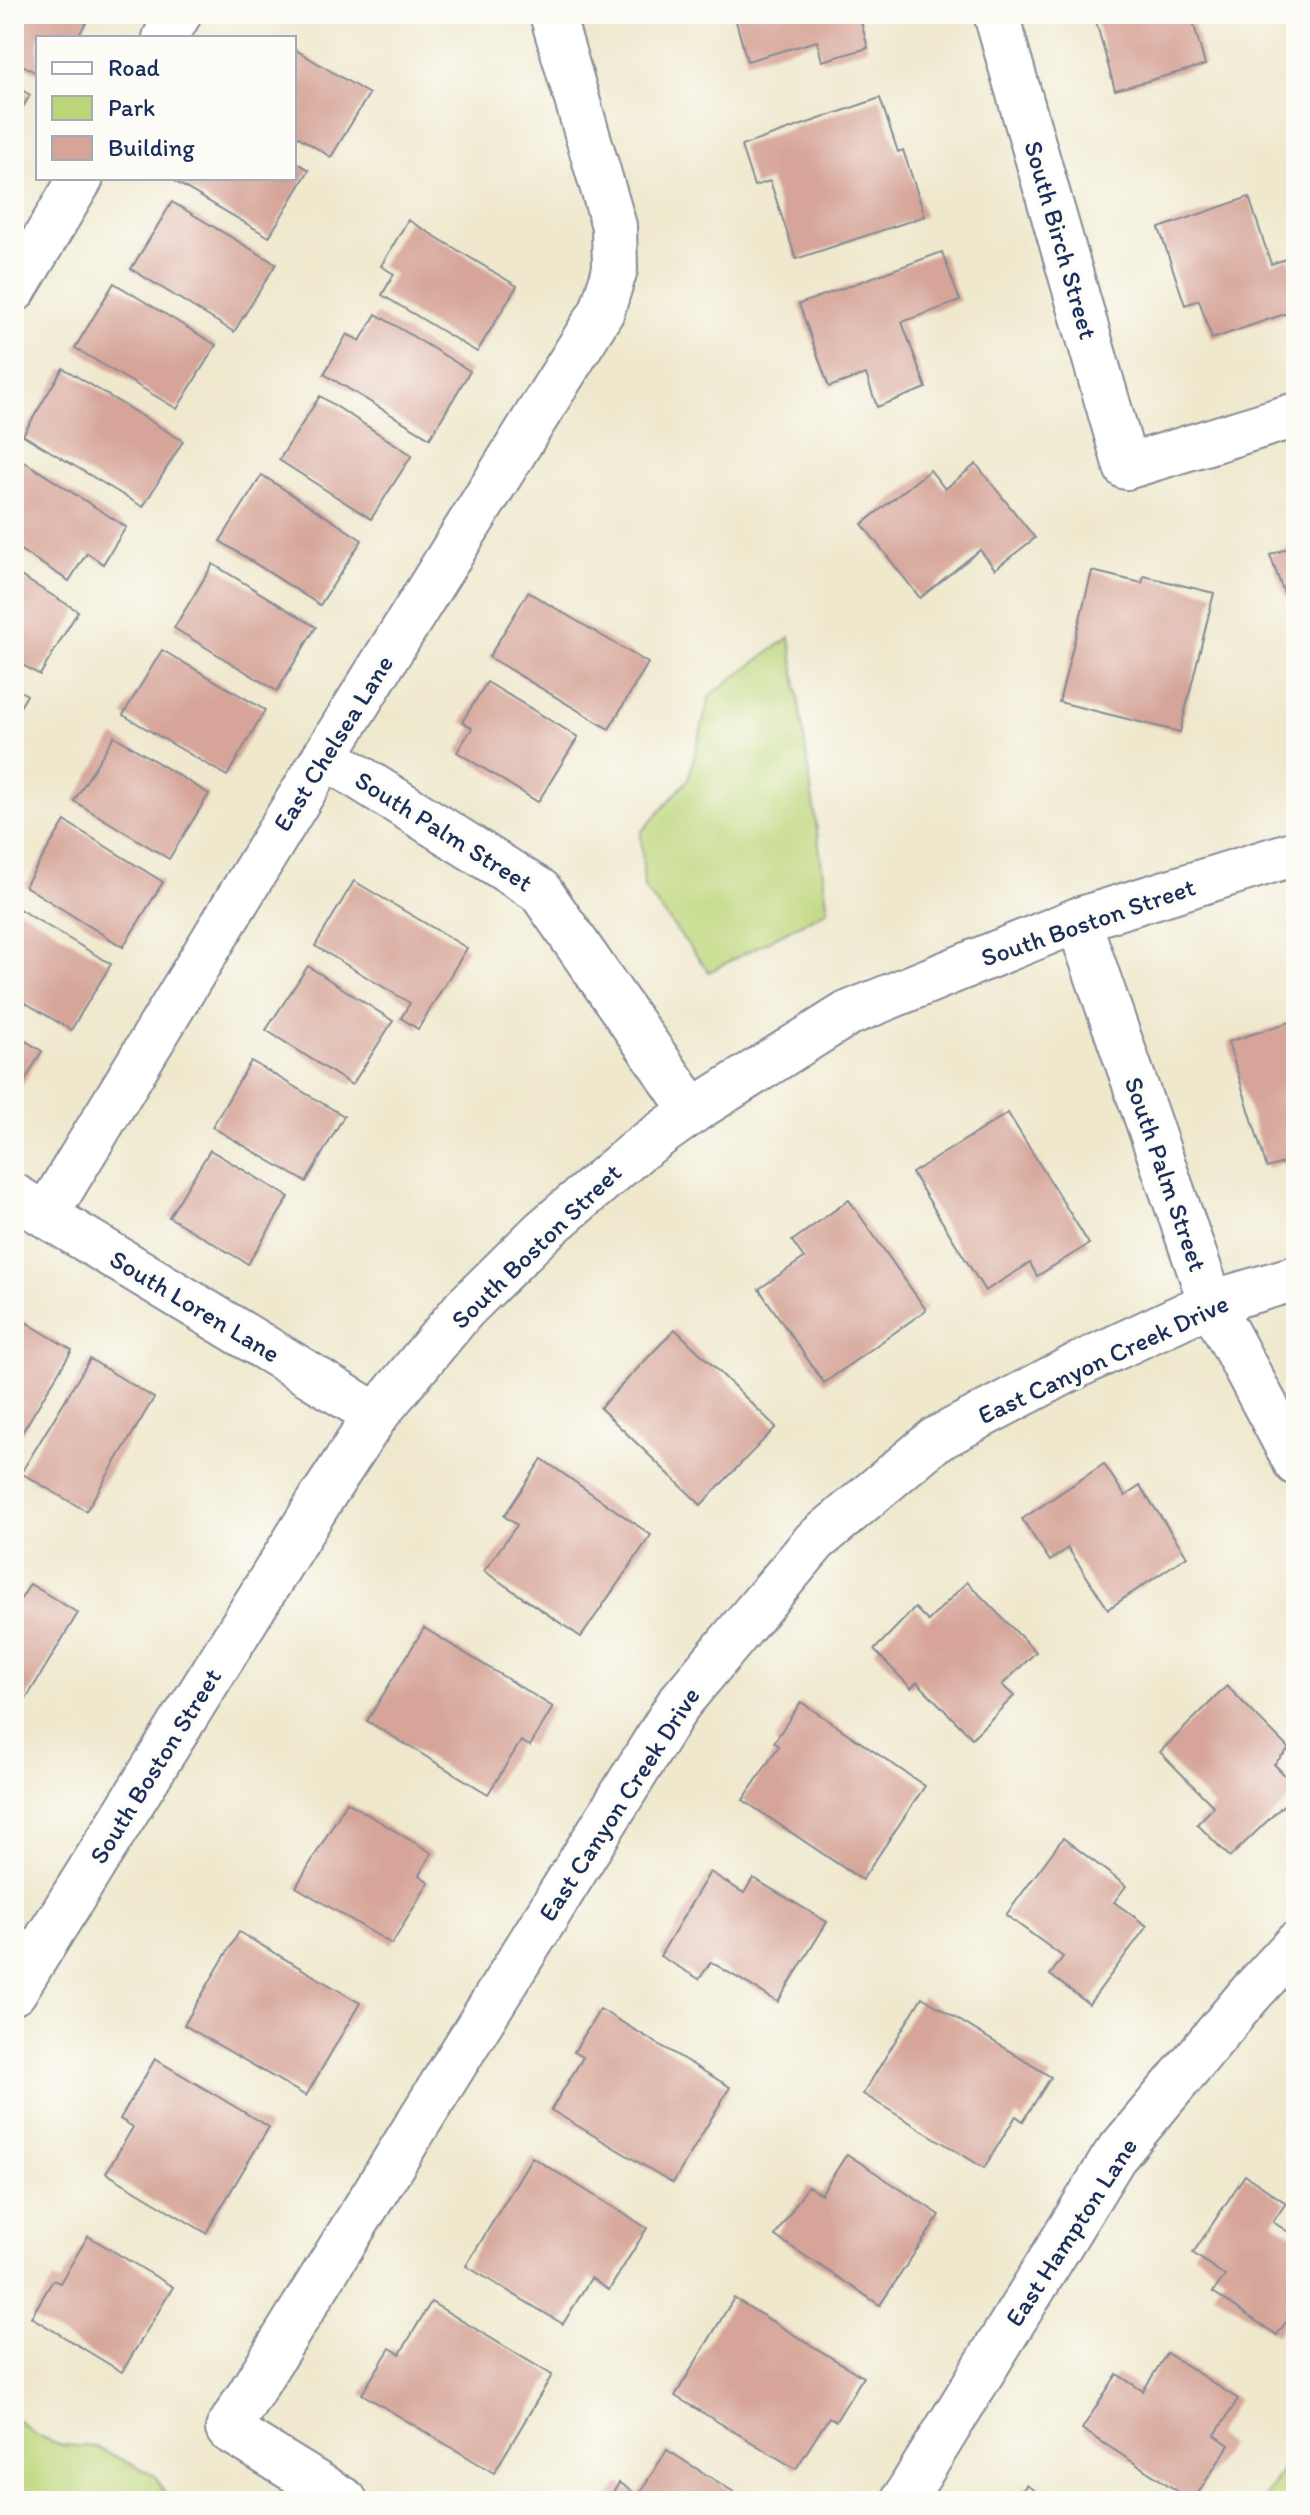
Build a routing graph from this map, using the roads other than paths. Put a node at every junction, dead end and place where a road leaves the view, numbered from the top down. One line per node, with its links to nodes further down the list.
1 (179, 14): 4 (street)
2 (552, 14): 8 (street, East Chelsea Lane)
3 (996, 14): 7 (street, South Birch Street)
4 (166, 36)
5 (80, 180): 6 (street)
6 (14, 290)
7 (1296, 415)
8 (325, 756): 11 (street, South Palm Street); 12 (street, East Chelsea Lane)
9 (1296, 853): 10 (street, South Boston Street)
10 (1078, 920): 11 (street, South Boston Street); 14 (street, South Palm Street)
11 (693, 1111): 15 (street, South Boston Street)
12 (30, 1206): 15 (street, South Loren Lane)
13 (1296, 1278): 14 (street, East Canyon Creek Drive)
14 (1211, 1303): 16 (street, South Palm Street); 19 (street, East Canyon Creek Drive)
15 (376, 1415): 18 (street, South Boston Street)
16 (1296, 1463)
17 (1296, 1944): 20 (street, East Hampton Lane)
18 (14, 1992)
19 (345, 2501)
20 (903, 2501)

